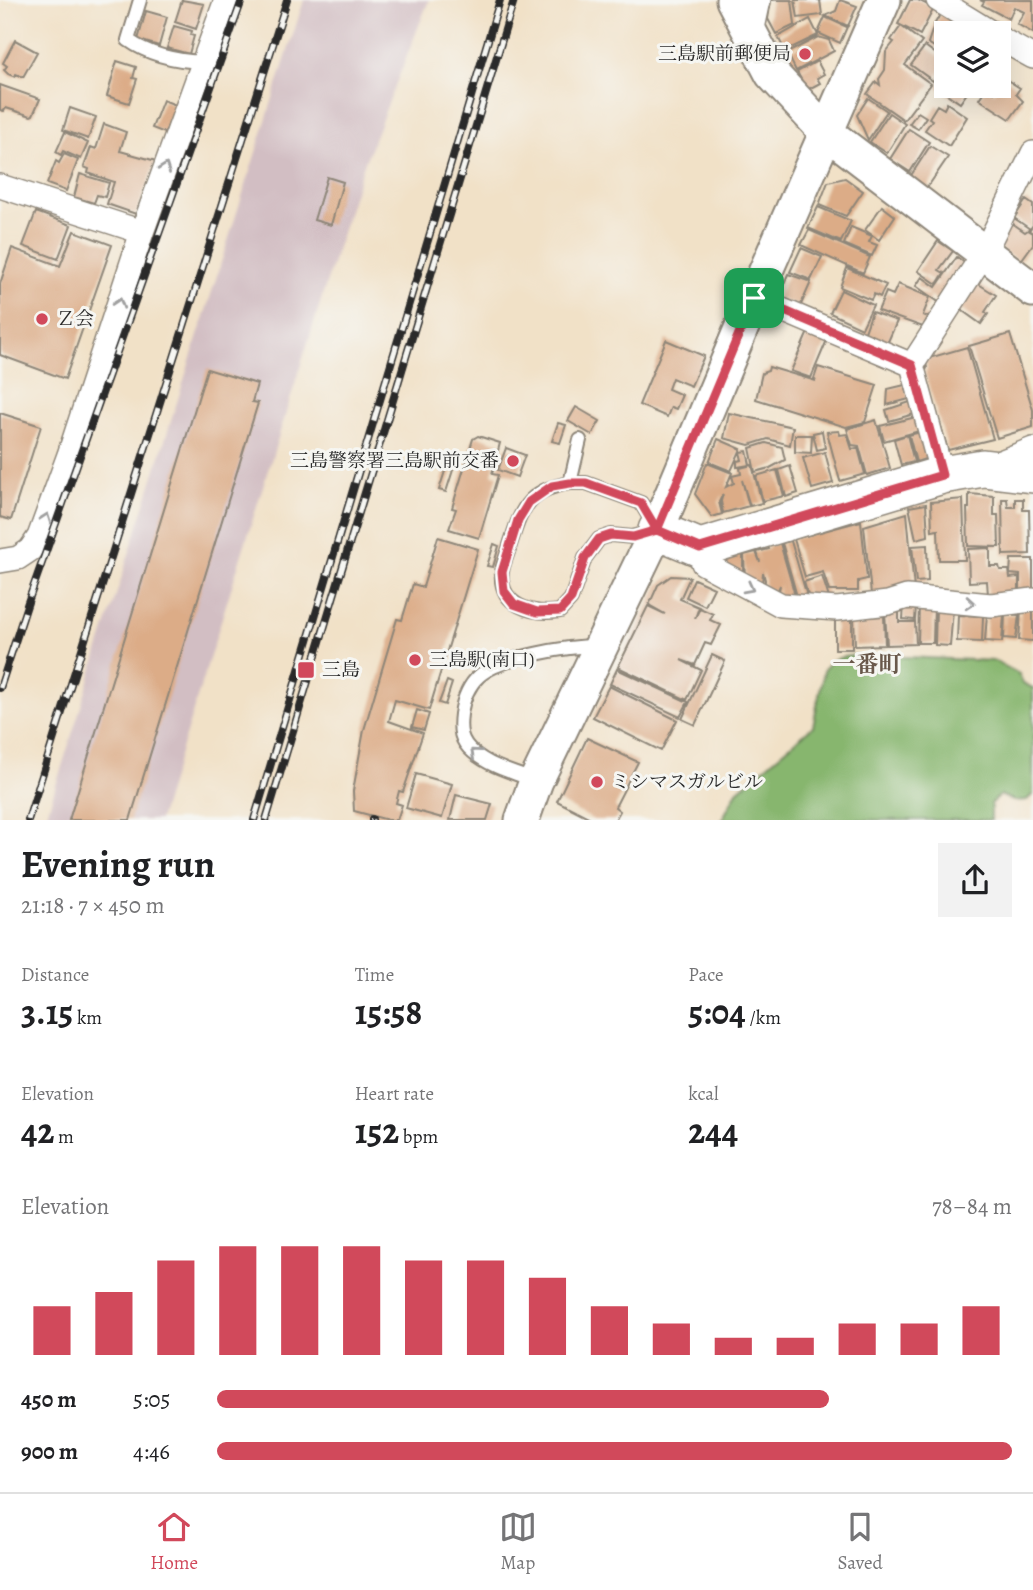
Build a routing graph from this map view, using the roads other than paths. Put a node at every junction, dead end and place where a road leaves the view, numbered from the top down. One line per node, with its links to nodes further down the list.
1 (140, 0): 11 (lane)
2 (226, 0): 11 (street)
3 (733, 0): 8 (street)
4 (759, 0): 8 (street)
5 (884, 0): 12 (street)
6 (938, 0): 7 (street)
7 (972, 21)
8 (752, 33): 12 (street)
9 (1011, 45): 10 (street)
10 (1033, 57)
11 (204, 62): 15 (street, one-way to 11)
12 (826, 132): 16 (street); 18 (street)
13 (1033, 153): 16 (street)
14 (0, 186): 15 (street)
15 (142, 232): 28 (street, one-way to 15)
16 (984, 253): 17 (street); 19 (street)
17 (1033, 290)
18 (754, 298): 19 (street); 26 (street)
19 (912, 365): 24 (street)
20 (580, 440): 25 (lane)
21 (1033, 449): 22 (street)
22 (983, 468): 23 (main road); 24 (main road)
23 (1033, 474)
24 (942, 475): 27 (main road)
25 (570, 483): 26 (lane); 26 (lane)
26 (657, 530): 27 (main road); 30 (street)
27 (700, 548): 29 (street, one-way to 29)
28 (0, 561)
29 (1033, 600)
30 (603, 646): 31 (street); 31 (lane, one-way to 30)
31 (536, 781): 32 (street)
32 (522, 820)

